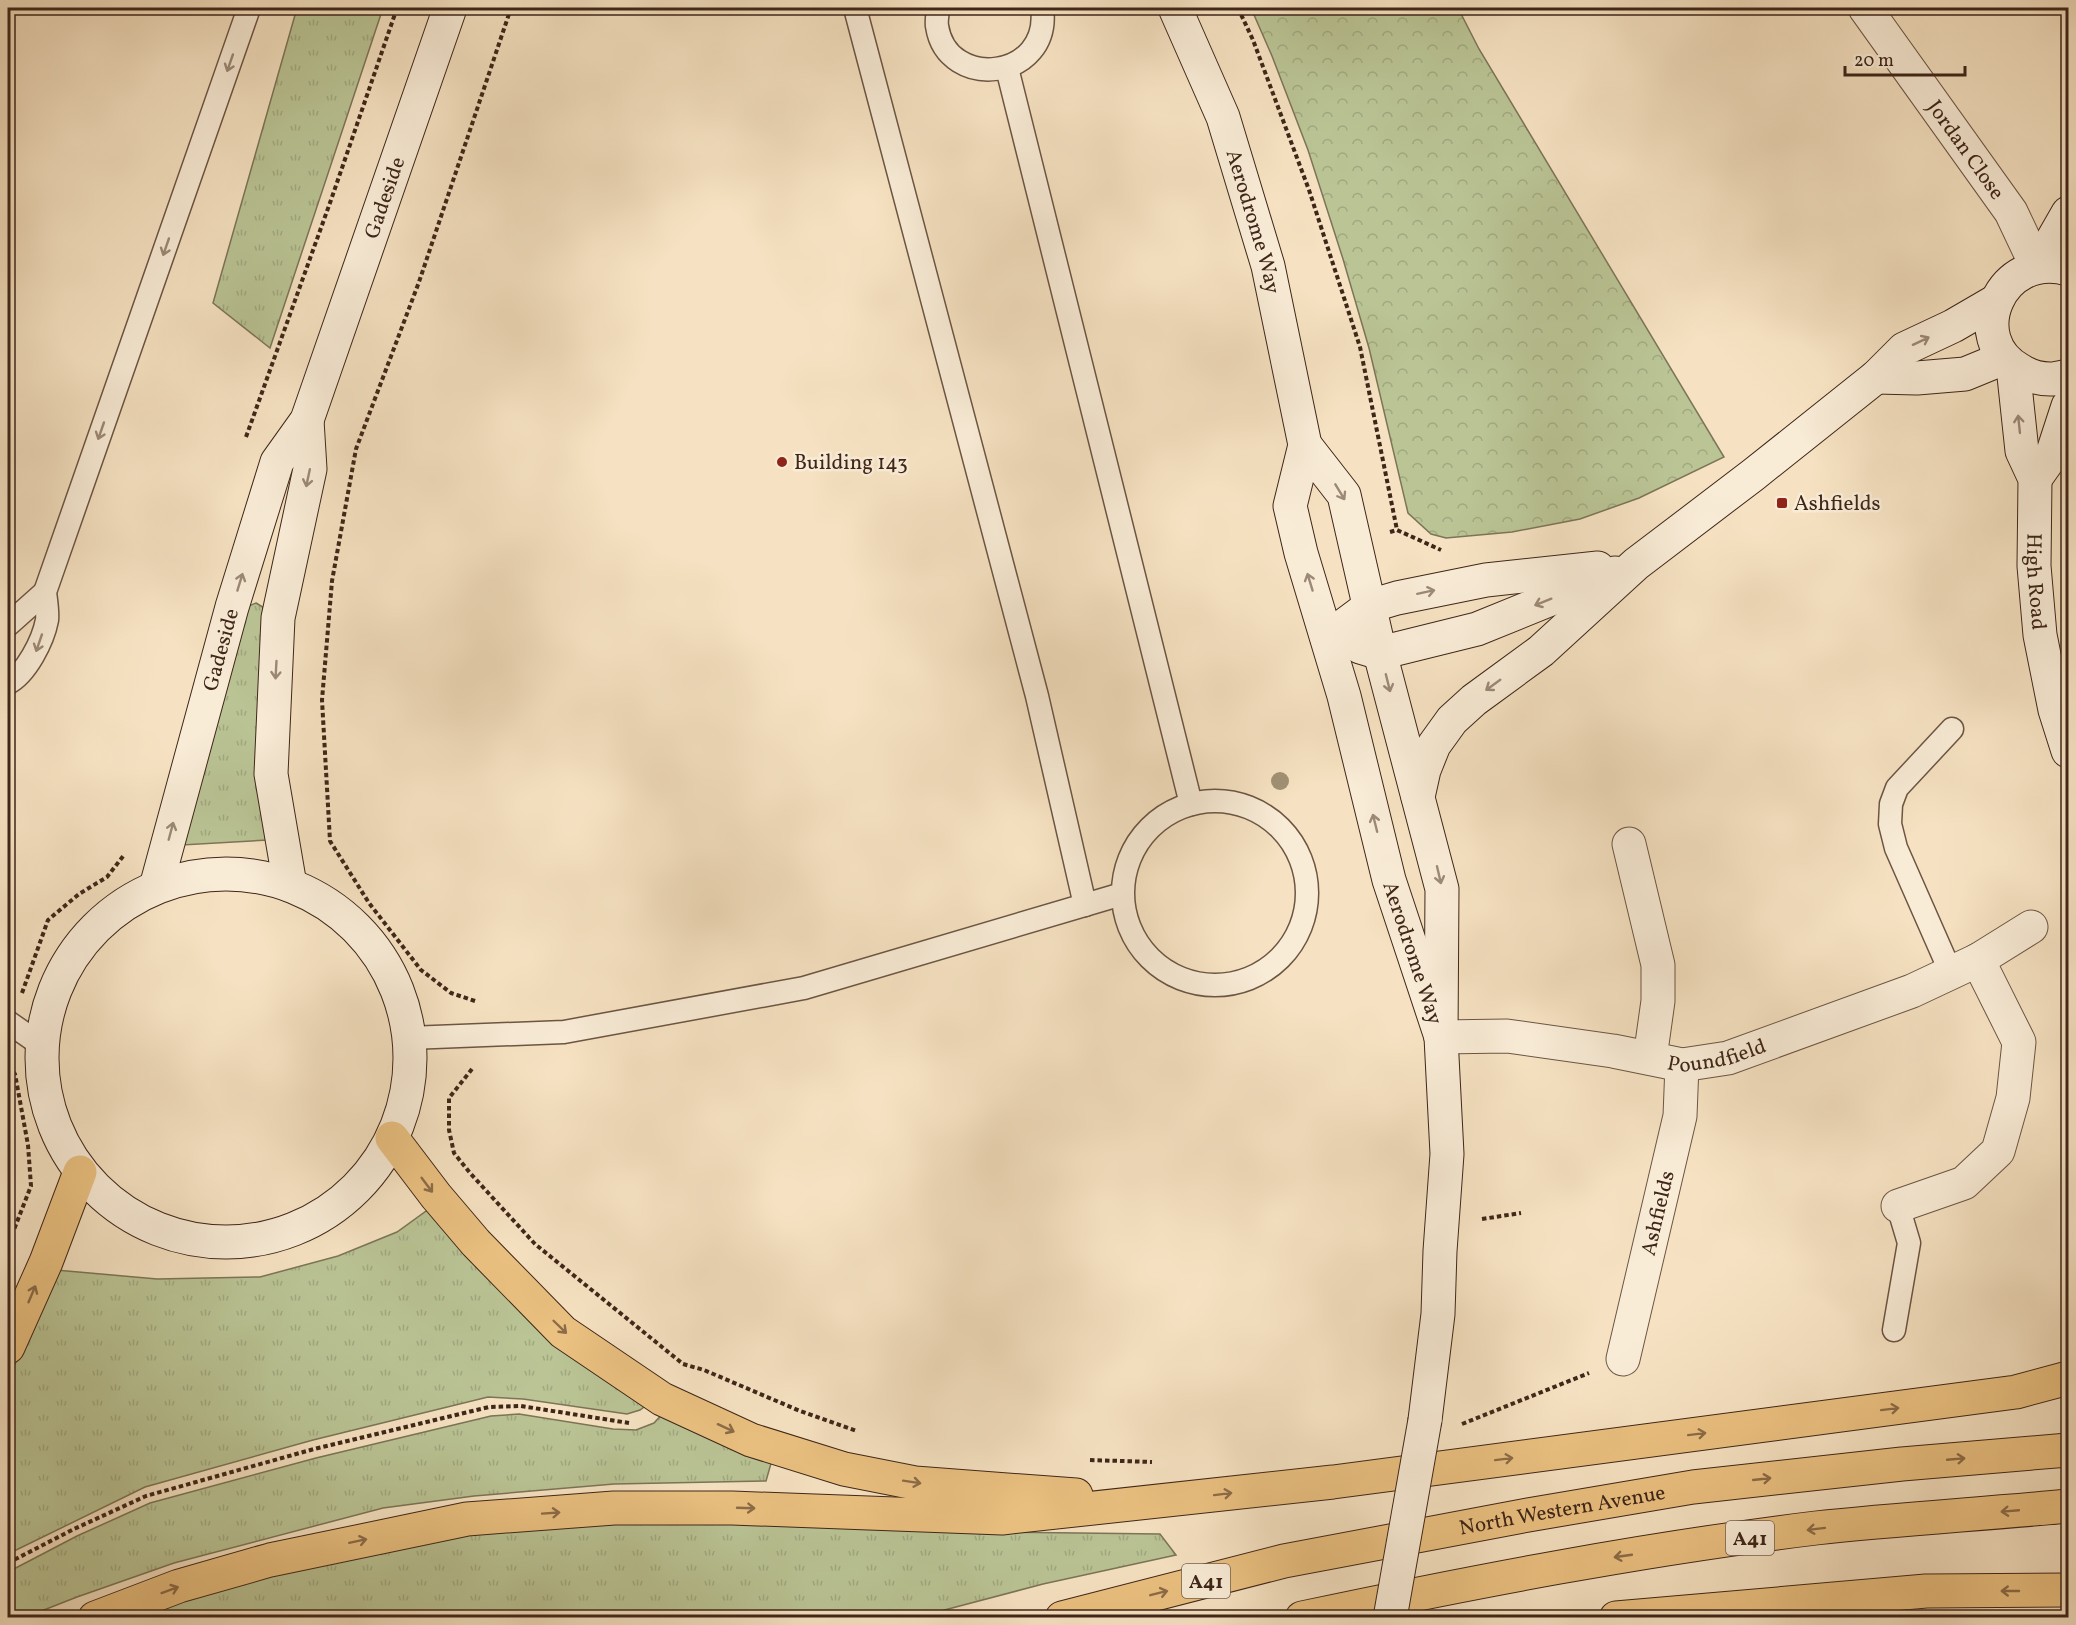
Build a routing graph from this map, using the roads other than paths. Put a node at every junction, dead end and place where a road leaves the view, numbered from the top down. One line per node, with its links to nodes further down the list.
1 (249, 8): 20 (lane, one-way to 20)
2 (450, 8): 16 (street, Gadeside)
3 (855, 8): 34 (lane)
4 (938, 8): 8 (lane)
5 (1042, 8): 8 (lane)
6 (1175, 8): 17 (street, Aerodrome Way)
7 (1865, 8): 10 (street, Jordan Close)
8 (1007, 68): 29 (lane)
9 (2068, 213): 10 (street)
10 (2053, 268): 11 (street)
11 (1996, 301): 12 (street, High Road); 14 (street, one-way to 11)
12 (2008, 362): 13 (street); 14 (street); 18 (street, High Road, one-way to 12)
13 (2068, 376)
14 (1876, 377): 19 (street)
15 (2068, 406): 18 (street)
16 (307, 420): 31 (street, Gadeside, one-way to 31); 32 (street, Gadeside, one-way to 16)
17 (1305, 445): 21 (street, Aerodrome Way, one-way to 21); 23 (street, Aerodrome Way, one-way to 17)
18 (2035, 478): 27 (street, High Road)
19 (1636, 564): 21 (street, one-way to 19); 24 (street, one-way to 24); 28 (street, one-way to 28)
20 (45, 592): 22 (lane); 25 (lane, one-way to 25)
21 (1370, 606): 23 (street); 24 (street, Aerodrome Way)
22 (8, 625)
23 (1327, 638): 24 (street); 38 (street, Aerodrome Way, one-way to 23)
24 (1380, 652): 28 (street, Aerodrome Way, one-way to 28)
25 (8, 683)
26 (1952, 729): 36 (lane)
27 (2068, 751)
28 (1417, 799): 38 (street, Aerodrome Way, one-way to 38)
29 (1191, 804): 33 (lane); 33 (lane)
30 (1629, 844): 41 (street)
31 (290, 885): 32 (street); 39 (street)
32 (156, 888): 40 (street)
33 (1122, 894): 34 (lane)
34 (1084, 905): 39 (lane)
35 (2031, 927): 36 (street, Poundfield)
36 (1965, 967): 42 (street, Poundfield); 45 (street)
37 (8, 1022): 40 (lane)
38 (1441, 1037): 41 (street, Poundfield); 57 (street, bridge)
39 (409, 1038): 43 (street)
40 (41, 1045): 44 (street)
41 (1650, 1058): 42 (street, Poundfield)
42 (1682, 1065): 48 (street, Ashfields)
43 (392, 1137): 44 (street); 51 (highway, one-way to 51)
44 (80, 1172): 47 (highway, one-way to 44)
45 (1898, 1206): 46 (lane)
46 (1894, 1330)
47 (8, 1347)
48 (1623, 1359)
49 (2068, 1378): 51 (highway, one-way to 49)
50 (2068, 1450): 55 (highway, North Western Avenue / A41, one-way to 50)
51 (1165, 1501): 54 (highway, one-way to 51)
52 (2068, 1506): 56 (highway, A41, one-way to 56)
53 (2068, 1590): 58 (highway, one-way to 58)
54 (95, 1617)
55 (1062, 1617)
56 (1302, 1617)
57 (1390, 1617)
58 (1616, 1617)

